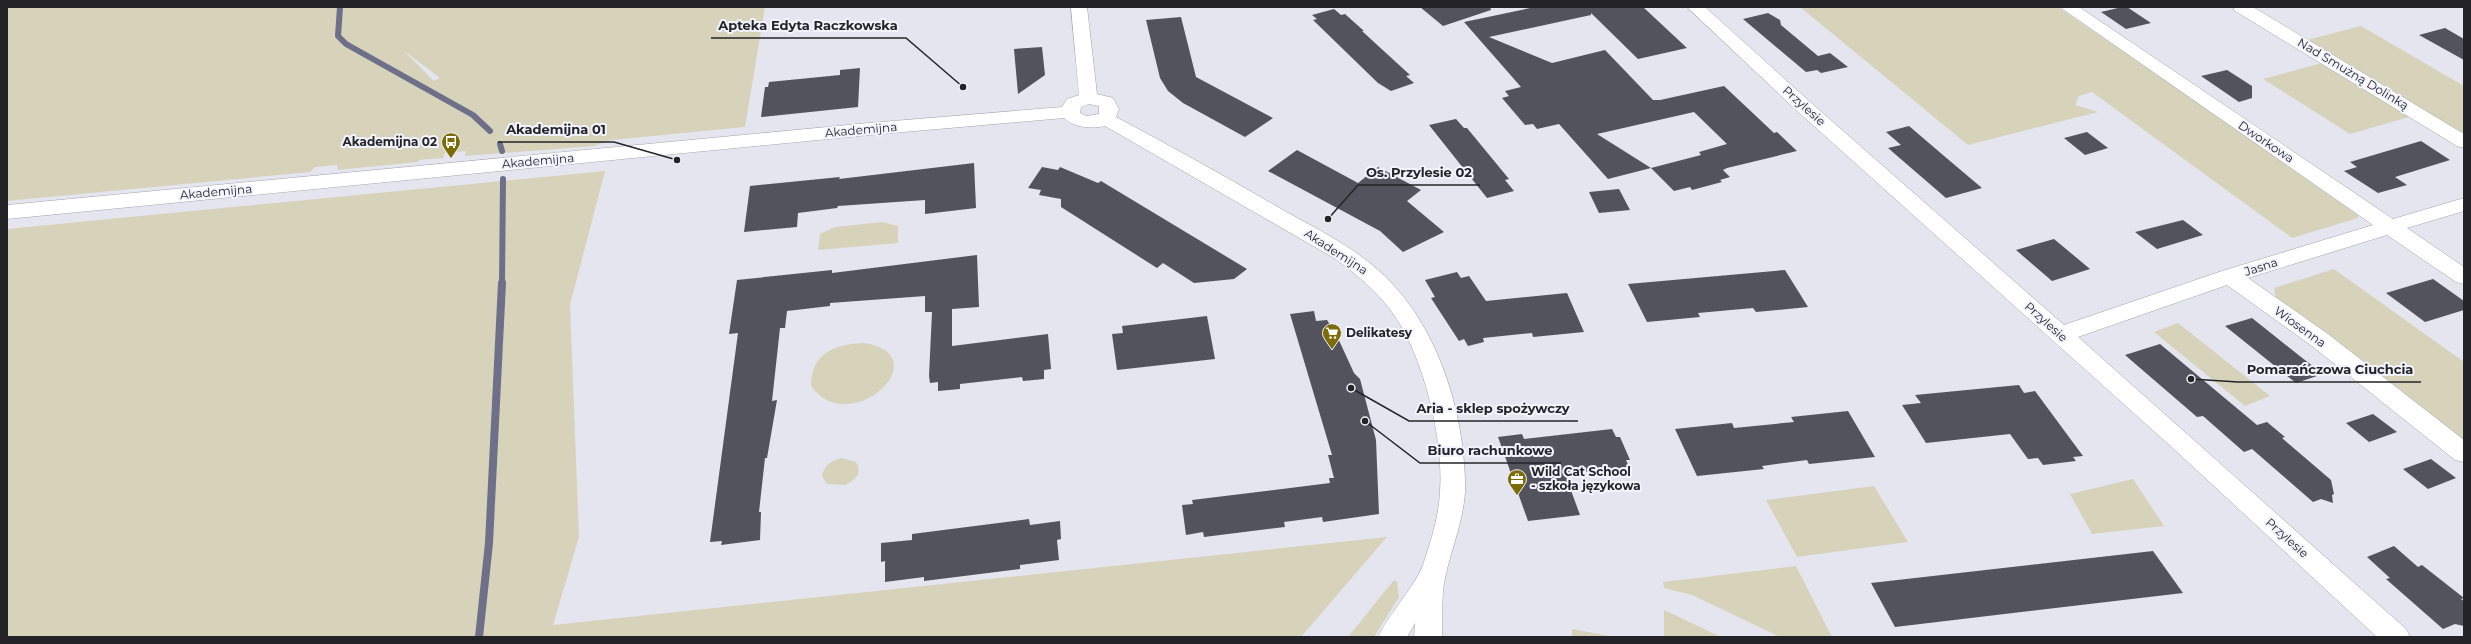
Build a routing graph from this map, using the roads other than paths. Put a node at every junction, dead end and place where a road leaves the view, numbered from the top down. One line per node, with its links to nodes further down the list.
1 (1079, 7): 5 (street)
2 (1695, 7): 14 (street, Przylesie)
3 (2068, 7): 11 (street, Dworkowa)
4 (2241, 7): 8 (street, Nad Smużną Dolinką)
5 (1088, 98): 6 (street); 7 (street)
6 (1070, 112): 7 (street); 10 (street, Akademijna)
7 (1105, 118): 16 (street, Akademijna)
8 (2464, 142)
9 (2464, 204): 11 (street, Jasna)
10 (7, 212)
11 (2389, 227): 12 (street, Jasna); 13 (street, Dworkowa)
12 (2230, 276): 14 (street, Jasna); 15 (street, Wiosenna)
13 (2464, 277)
14 (2060, 335): 19 (street, Przylesie)
15 (2464, 453)
16 (1433, 573): 17 (street, Akademijna); 18 (street, Akademijna)
17 (1392, 637)
18 (1428, 637)
19 (2396, 637)

